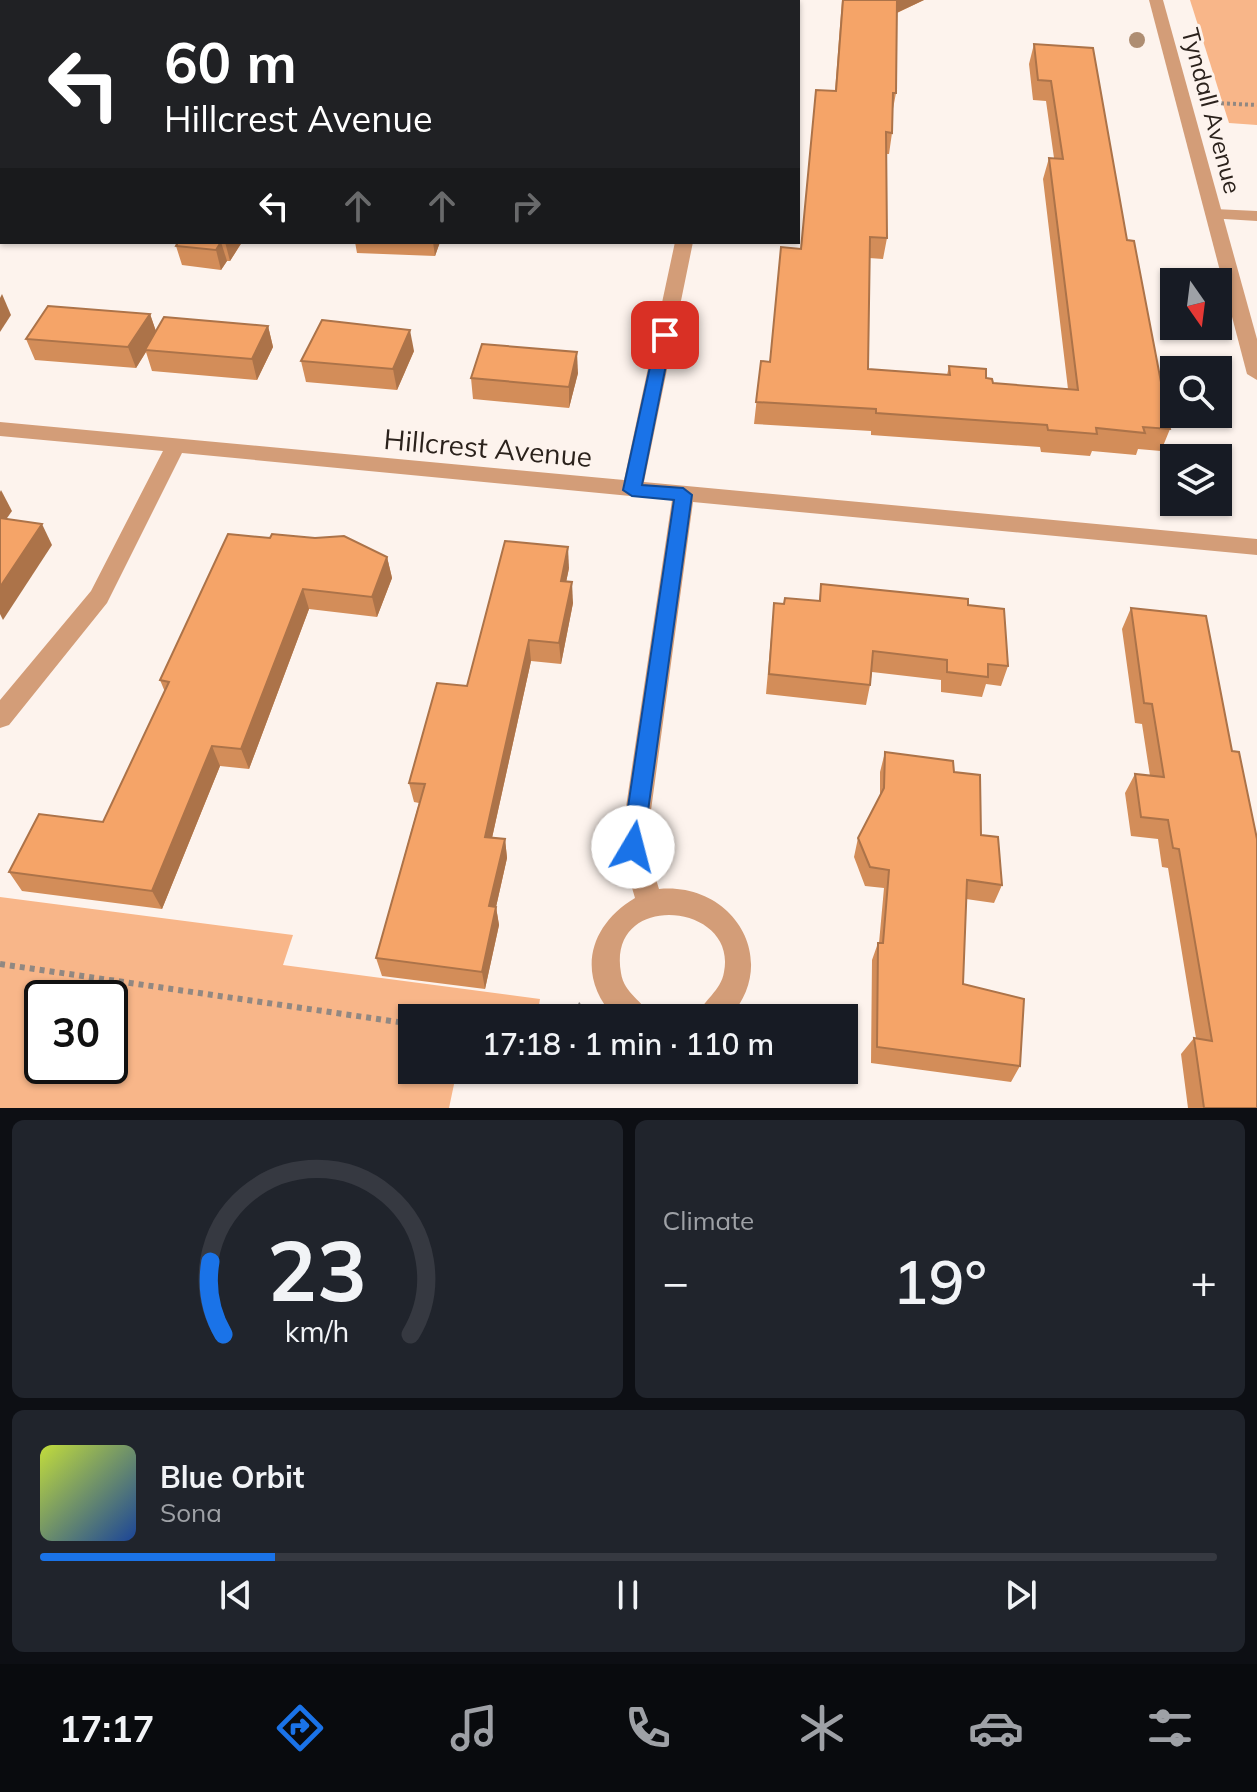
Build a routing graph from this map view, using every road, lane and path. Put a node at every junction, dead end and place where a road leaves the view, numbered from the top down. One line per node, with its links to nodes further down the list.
1 (1156, 0): 4 (street, Tyndall Avenue)
2 (1215, 103): 3 (path)
3 (1257, 105)
4 (1214, 214): 5 (street); 7 (street, Tyndall Avenue)
5 (1257, 216)
6 (684, 244): 10 (street)
7 (1257, 374)
8 (0, 429): 9 (street, Hillcrest Avenue)
9 (175, 447): 10 (street, Hillcrest Avenue); 13 (street)
10 (632, 490): 11 (street, Hillcrest Avenue)
11 (683, 495): 12 (street, Hillcrest Avenue); 14 (street)
12 (1257, 547)
13 (0, 718)
14 (650, 904): 16 (street); 17 (street)
15 (0, 964): 18 (path)
16 (620, 1004)
17 (727, 1004)
18 (398, 1022)

